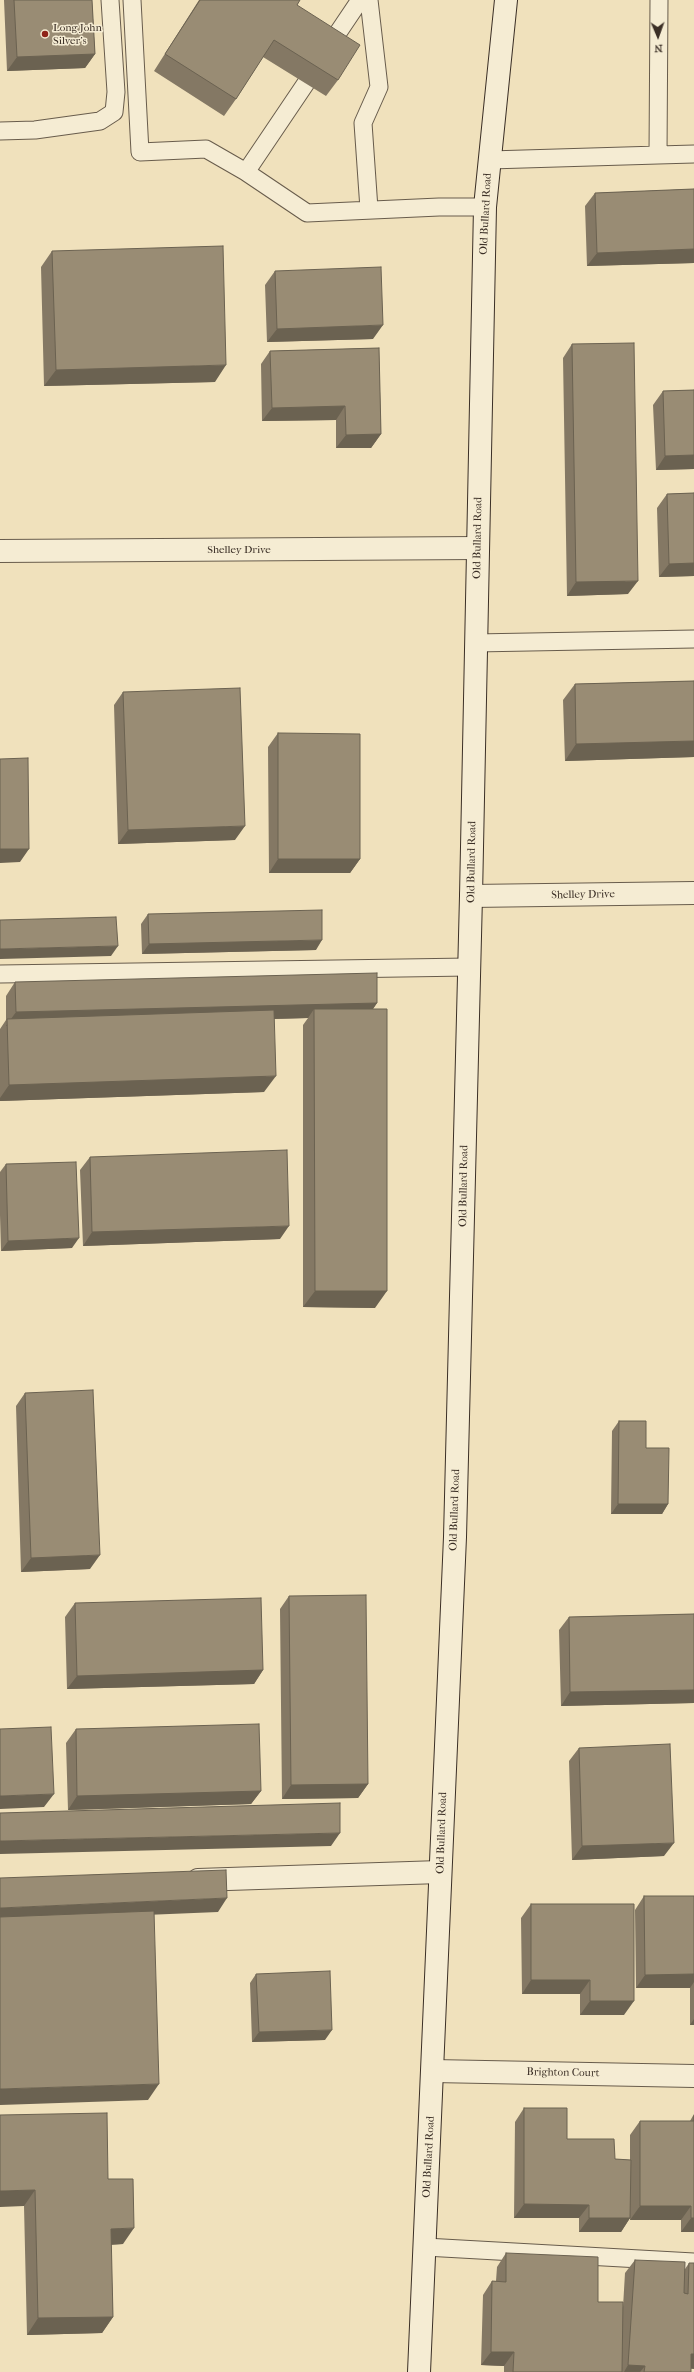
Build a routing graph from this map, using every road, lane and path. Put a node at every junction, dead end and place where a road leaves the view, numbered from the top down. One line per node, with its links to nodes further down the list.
1 (110, 0): 9 (lane)
2 (132, 0): 13 (lane)
3 (360, 0): 7 (lane)
4 (369, 0): 15 (lane)
5 (506, 0): 12 (street, Old Bullard Road)
6 (659, 0): 11 (lane)
7 (327, 49)
8 (306, 83): 13 (lane)
9 (0, 131)
10 (694, 154): 11 (lane)
11 (658, 155): 12 (lane)
12 (490, 160): 14 (street, Old Bullard Road)
13 (246, 172): 15 (lane)
14 (485, 207): 15 (lane); 16 (street, Old Bullard Road)
15 (369, 209)
16 (478, 548): 17 (street, Shelley Drive); 19 (street, Old Bullard Road)
17 (0, 551)
18 (694, 639): 19 (lane)
19 (475, 643): 21 (street, Old Bullard Road)
20 (694, 894): 21 (street, Shelley Drive)
21 (471, 896): 22 (street, Old Bullard Road)
22 (469, 967): 23 (lane); 24 (street, Old Bullard Road)
23 (0, 974)
24 (440, 1872): 25 (street); 26 (street, Old Bullard Road)
25 (175, 1881)
26 (433, 2071): 27 (street, Brighton Court); 28 (street, Old Bullard Road)
27 (694, 2076)
28 (425, 2247): 29 (lane); 30 (street, Old Bullard Road)
29 (694, 2262)
30 (419, 2372)

